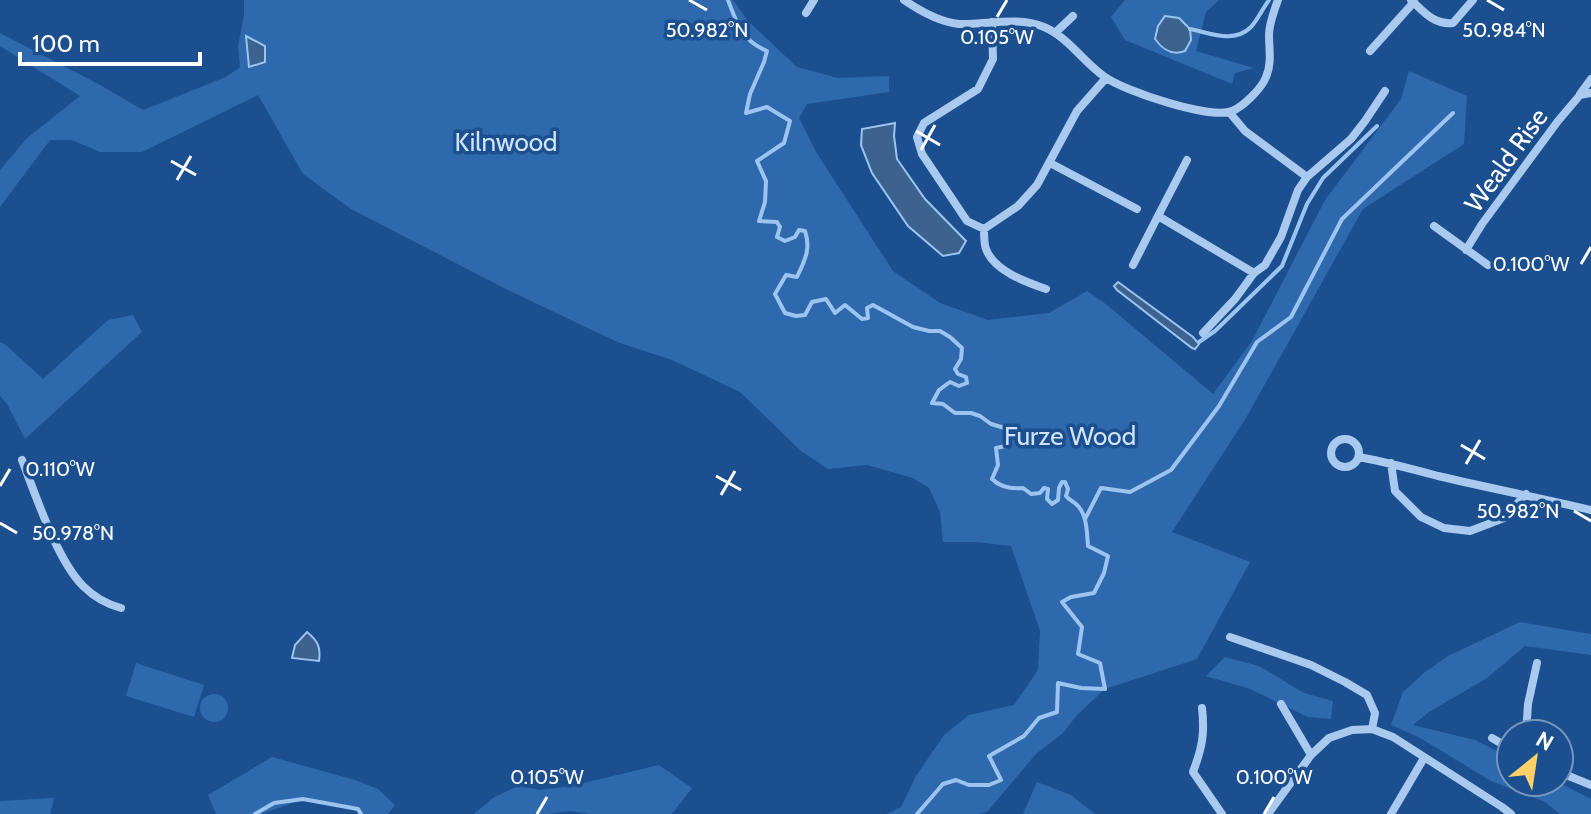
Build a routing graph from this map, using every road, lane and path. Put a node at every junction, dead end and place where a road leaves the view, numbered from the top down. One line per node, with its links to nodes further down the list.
1 (814, 0): 6 (street)
2 (904, 0): 8 (street)
3 (1278, 0): 16 (street)
4 (1473, 0): 5 (street)
5 (1412, 1): 10 (street)
6 (806, 13)
7 (1073, 16): 9 (street)
8 (992, 22): 9 (street); 23 (street)
9 (1055, 33): 11 (street)
10 (1370, 51)
11 (1106, 78): 16 (street); 18 (street)
12 (1591, 81): 15 (street, Weald Rise)
13 (1385, 91): 19 (street)
14 (1591, 93): 15 (street, Weald Rise)
15 (1580, 95): 24 (street, Weald Rise)
16 (1230, 113): 19 (street)
17 (1187, 160): 21 (street)
18 (1050, 163): 20 (street); 23 (street)
19 (1307, 177): 27 (street)
20 (1137, 209)
21 (1158, 216): 25 (street); 27 (street)
22 (1434, 226): 24 (street, Weald Rise)
23 (984, 229): 28 (street)
24 (1466, 250): 26 (street, Weald Rise)
25 (1133, 265)
26 (1488, 265)
27 (1254, 273): 29 (street)
28 (1046, 289)
29 (1203, 333)
30 (1359, 457): 32 (street)
31 (22, 460): 35 (street)
32 (1391, 463): 33 (street); 33 (street)
33 (1526, 494): 34 (street)
34 (1591, 510)
35 (121, 608)
36 (1230, 637): 41 (street)
37 (1537, 663): 40 (street)
38 (1281, 704): 44 (street)
39 (1202, 708): 46 (street)
40 (1527, 718)
41 (1372, 729): 44 (street); 45 (street)
42 (1492, 738): 43 (street)
43 (1495, 740)
44 (1311, 755): 47 (street)
45 (1424, 758): 48 (street); 49 (street)
46 (1222, 814)
47 (1268, 814)
48 (1391, 814)
49 (1511, 814)

